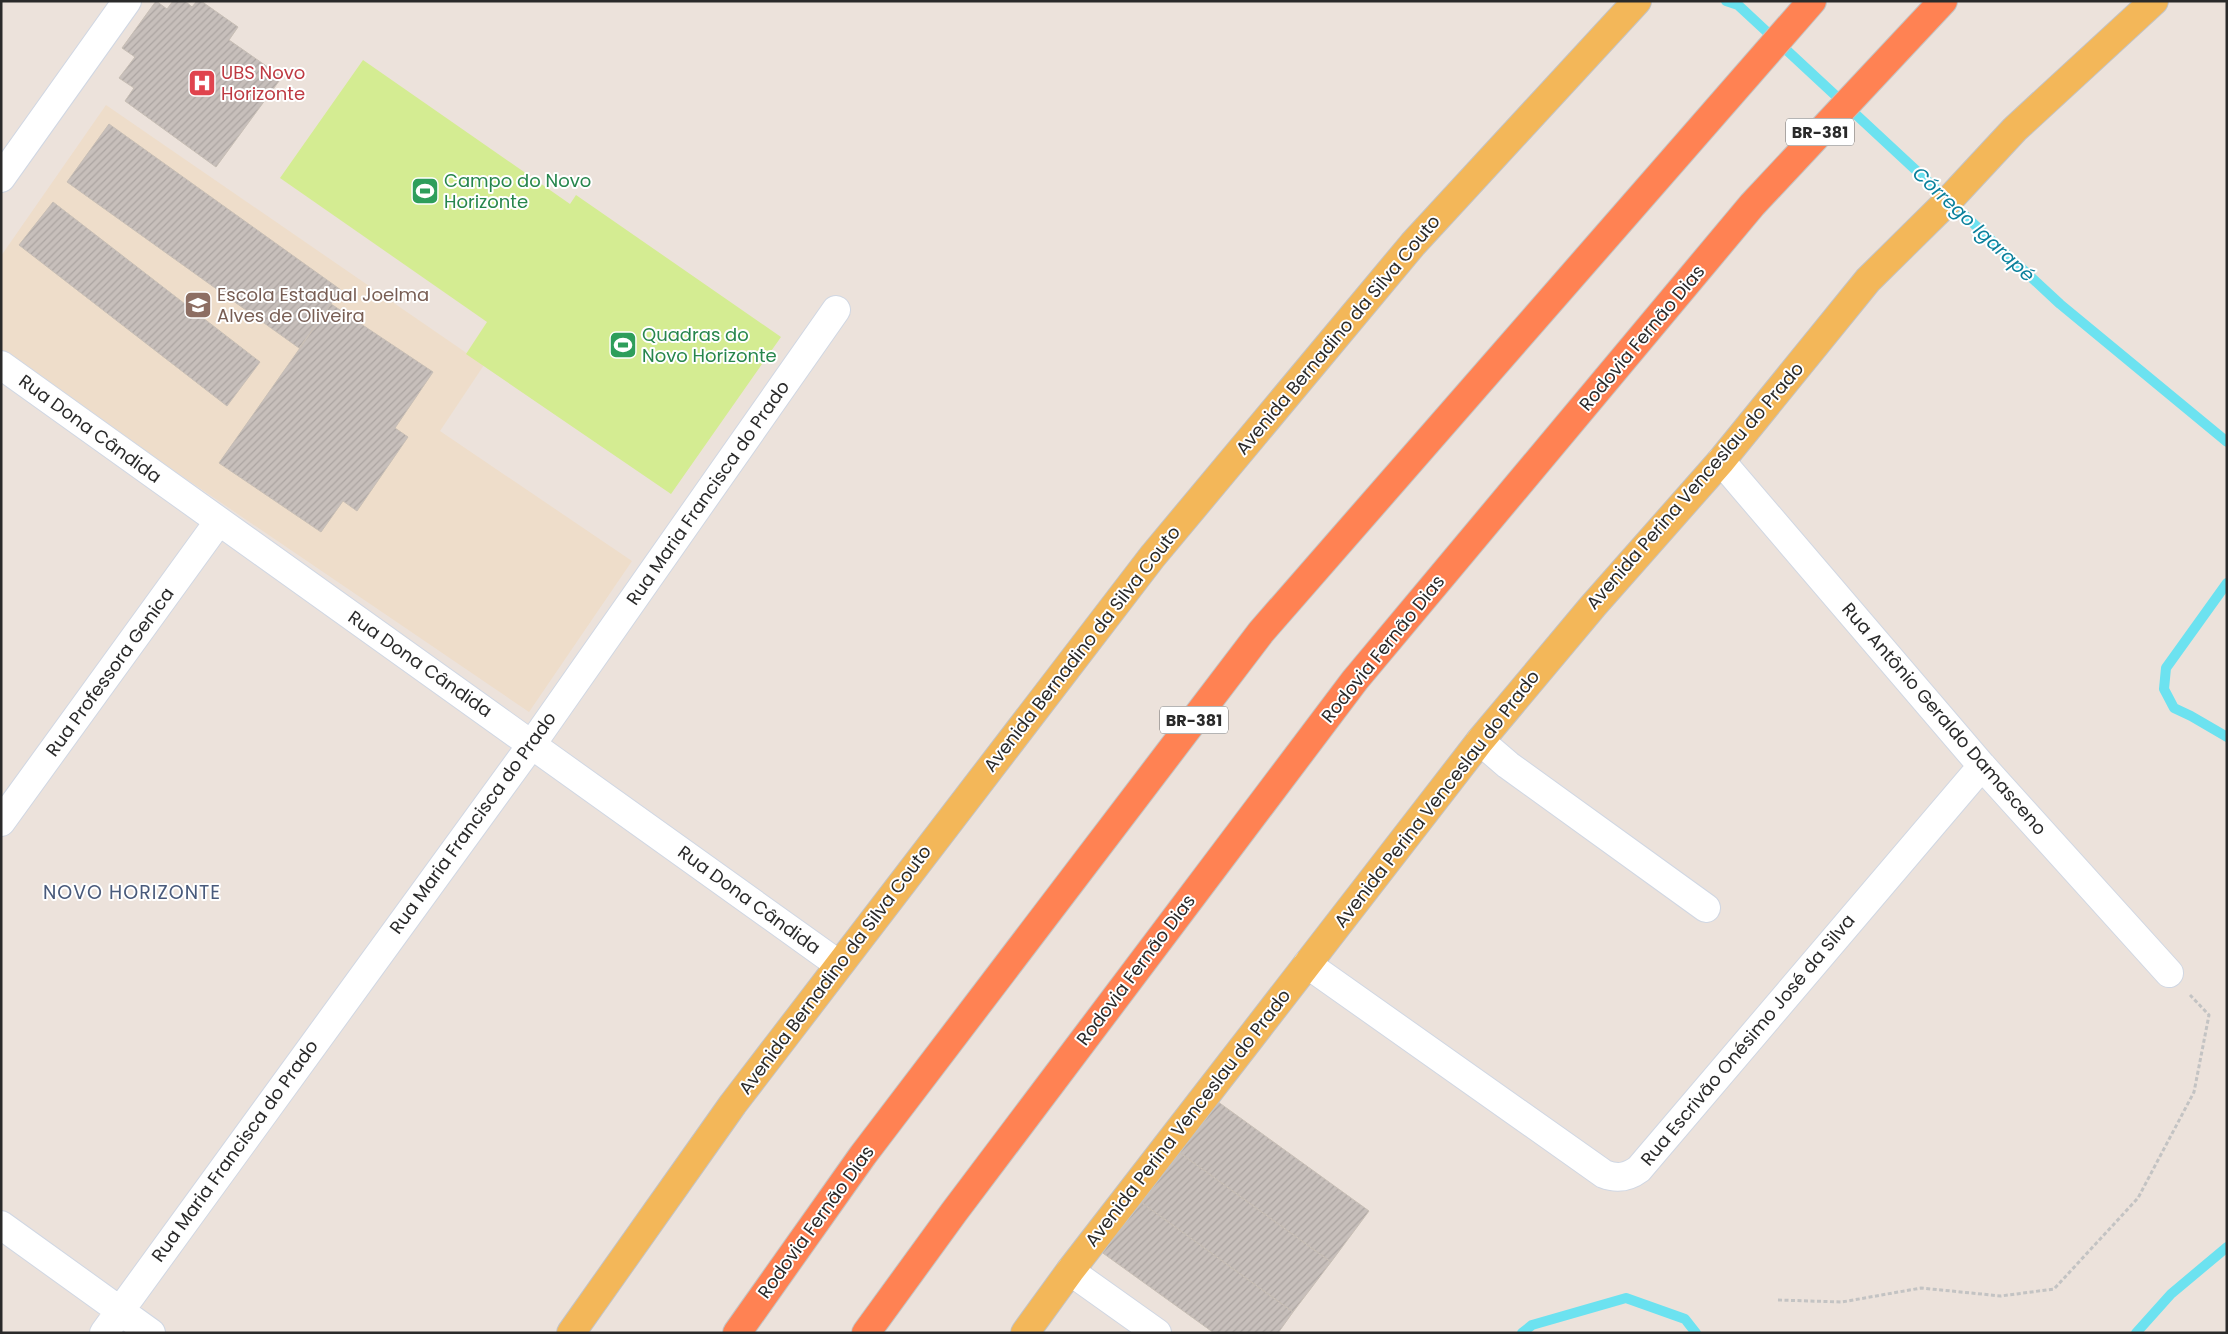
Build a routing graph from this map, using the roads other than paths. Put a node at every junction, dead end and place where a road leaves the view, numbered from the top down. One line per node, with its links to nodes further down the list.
1 (127, 1): 6 (street)
2 (1637, 1): 16 (main road, Avenida Bernadino da Silva Couto)
3 (1812, 1): 25 (highway, Rodovia Fernão Dias / BR-381)
4 (1943, 1): 26 (highway, Rodovia Fernão Dias / BR-381)
5 (2154, 1): 9 (main road, Avenida Perina Venceslau do Prado)
6 (1, 178)
7 (836, 310): 12 (street, Rua Maria Francisca do Prado)
8 (1, 365): 10 (street, Rua Dona Cândida)
9 (1721, 462): 11 (main road, Avenida Perina Venceslau do Prado); 13 (street, Rua Antônio Geraldo Damasceno)
10 (219, 521): 12 (street, Rua Dona Cândida); 14 (street, Rua Professora Genica)
11 (1480, 741): 15 (street); 17 (main road, Avenida Perina Venceslau do Prado)
12 (532, 744): 16 (street, Rua Dona Cândida); 21 (street, Rua Maria Francisca do Prado)
13 (1982, 766): 17 (street, Rua Escrivão Onésimo José da Silva); 18 (street, Rua Antônio Geraldo Damasceno)
14 (1, 822)
15 (1706, 908)
16 (838, 964): 24 (main road, Avenida Bernadino da Silva Couto)
17 (1307, 964): 20 (main road, Avenida Perina Venceslau do Prado)
18 (2169, 973)
19 (1, 1225): 21 (street)
20 (1070, 1270): 27 (main road, Avenida Perina Venceslau do Prado); 28 (street)
21 (120, 1310): 22 (street, Rua Maria Francisca do Prado); 23 (street)
22 (104, 1333)
23 (151, 1333)
24 (571, 1333)
25 (737, 1333)
26 (866, 1333)
27 (1025, 1333)
28 (1157, 1333)

